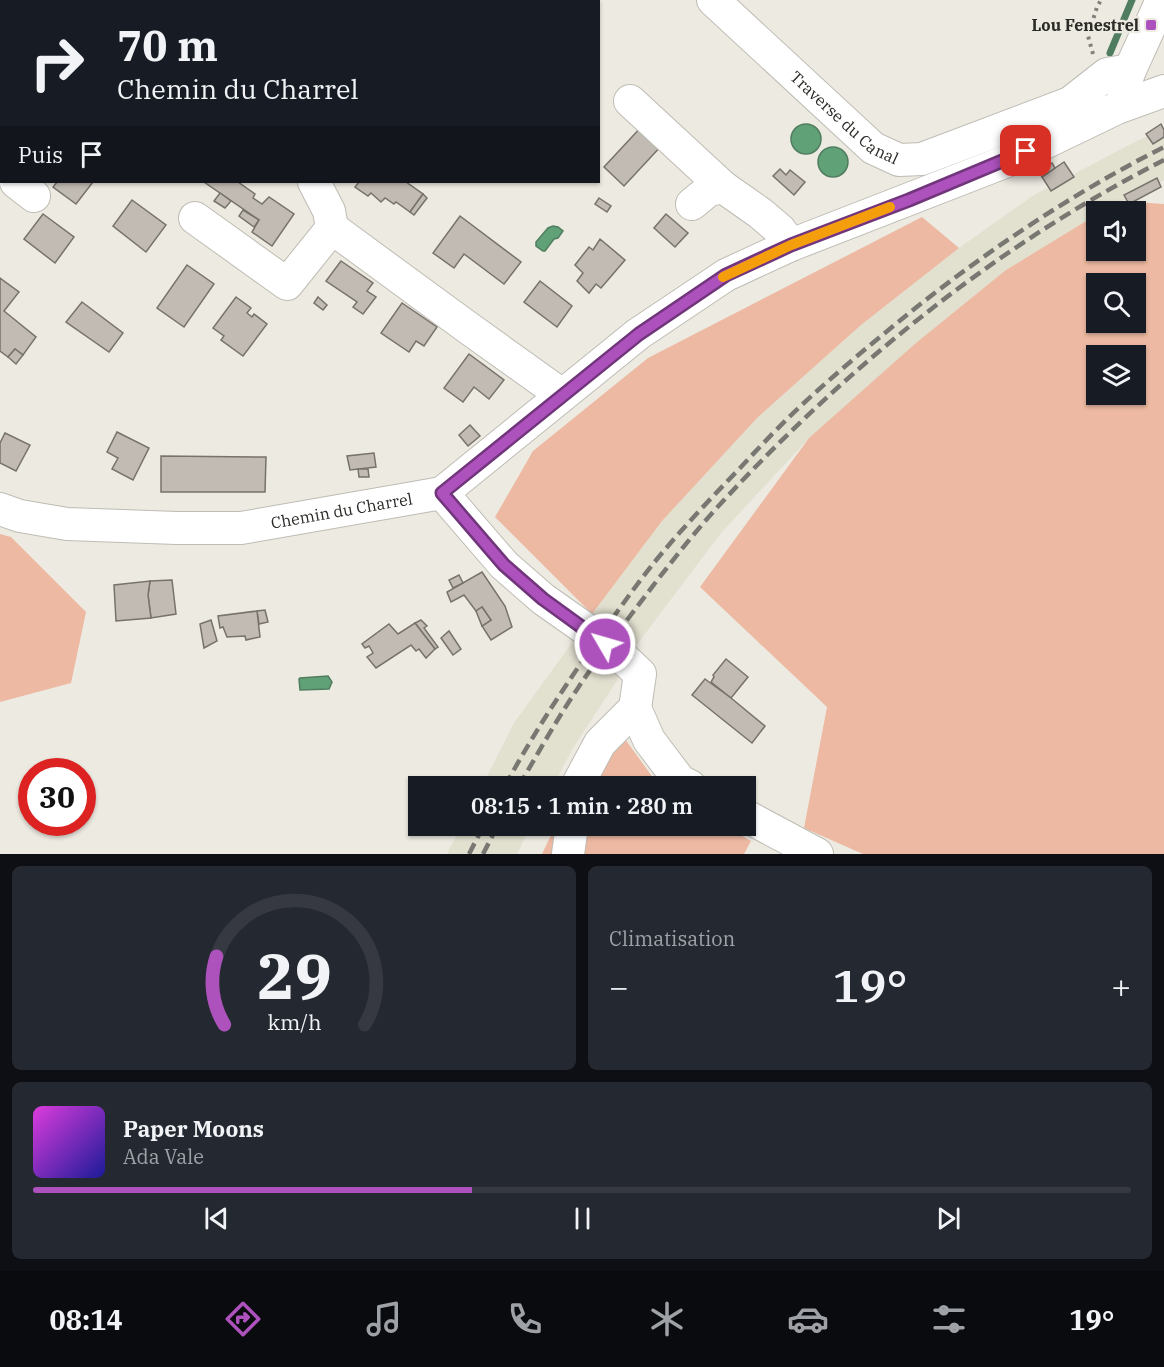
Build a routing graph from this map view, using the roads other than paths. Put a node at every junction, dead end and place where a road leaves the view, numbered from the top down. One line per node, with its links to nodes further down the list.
1 (713, 0): 3 (street, Traverse du Canal)
2 (1162, 0): 3 (street)
3 (1118, 72): 6 (street)
4 (1164, 91): 6 (street, Chemin du Charrel)
5 (630, 101): 8 (street)
6 (1118, 108): 12 (street, Chemin du Charrel)
7 (315, 183): 11 (street)
8 (723, 187): 9 (street); 12 (street)
9 (692, 204)
10 (195, 218): 11 (street)
11 (332, 228): 13 (street)
12 (791, 245): 13 (street, Chemin du Charrel)
13 (562, 395): 14 (street, Chemin du Charrel)
14 (442, 493): 15 (street, Chemin du Charrel); 16 (street, bridge)
15 (0, 509)
16 (635, 708): 17 (street); 18 (street)
17 (582, 776)
18 (676, 776)
19 (756, 821): 22 (street)
20 (570, 836): 21 (street)
21 (568, 854)
22 (817, 854)

